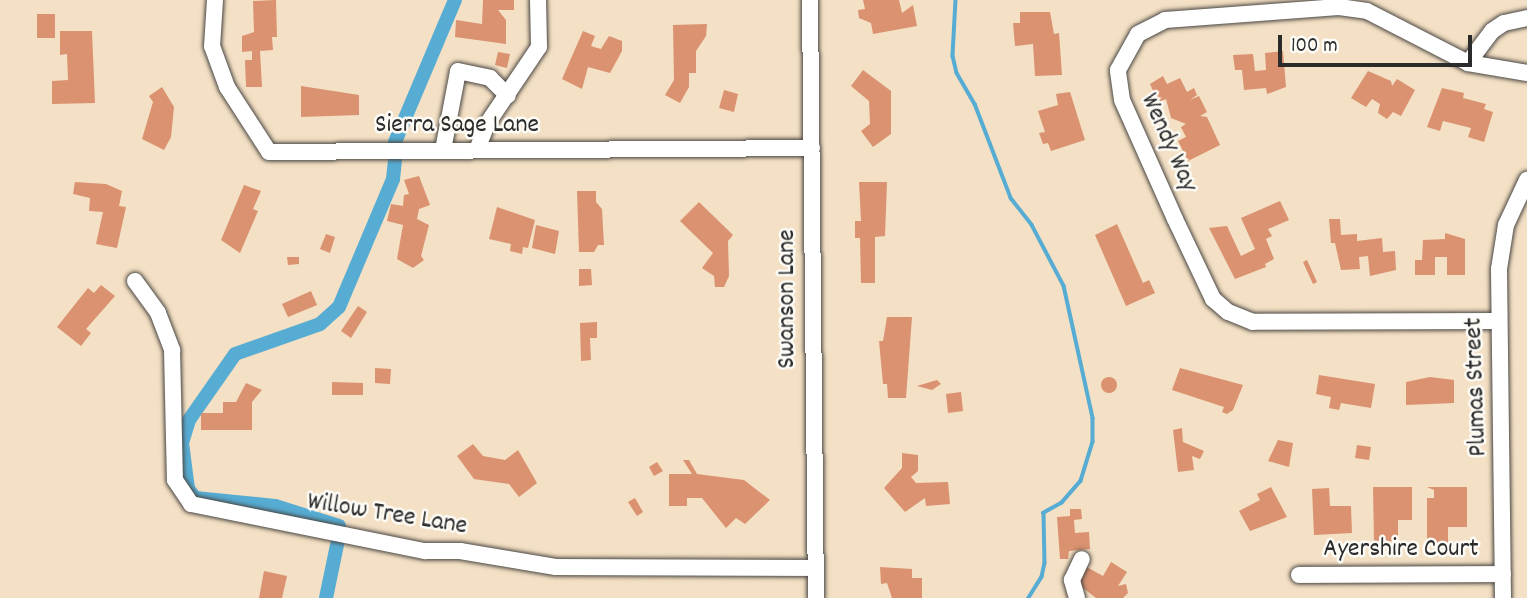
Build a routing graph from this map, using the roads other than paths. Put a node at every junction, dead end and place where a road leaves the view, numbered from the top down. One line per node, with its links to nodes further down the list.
1 (215, 0): 9 (street, Sierra Sage Lane)
2 (538, 0): 7 (street)
3 (810, 0): 8 (street, Swanson Lane)
4 (1527, 18): 5 (street)
5 (1468, 63): 6 (street, Wendy Way); 13 (street, Wendy Way)
6 (1527, 73)
7 (508, 96): 9 (street); 10 (street)
8 (812, 148): 10 (street, Sierra Sage Lane); 15 (street, Swanson Lane)
9 (443, 150): 10 (street, Sierra Sage Lane)
10 (477, 150)
11 (1527, 180): 13 (street, Plumas Street)
12 (135, 281): 15 (street, Willow Tree Lane)
13 (1499, 321): 16 (street, Plumas Street)
14 (1082, 559): 19 (street)
15 (814, 568): 18 (street, Swanson Lane)
16 (1503, 574): 17 (street, Ayershire Court); 20 (street, Plumas Street)
17 (1299, 575)
18 (816, 598)
19 (1077, 598)
20 (1503, 598)

